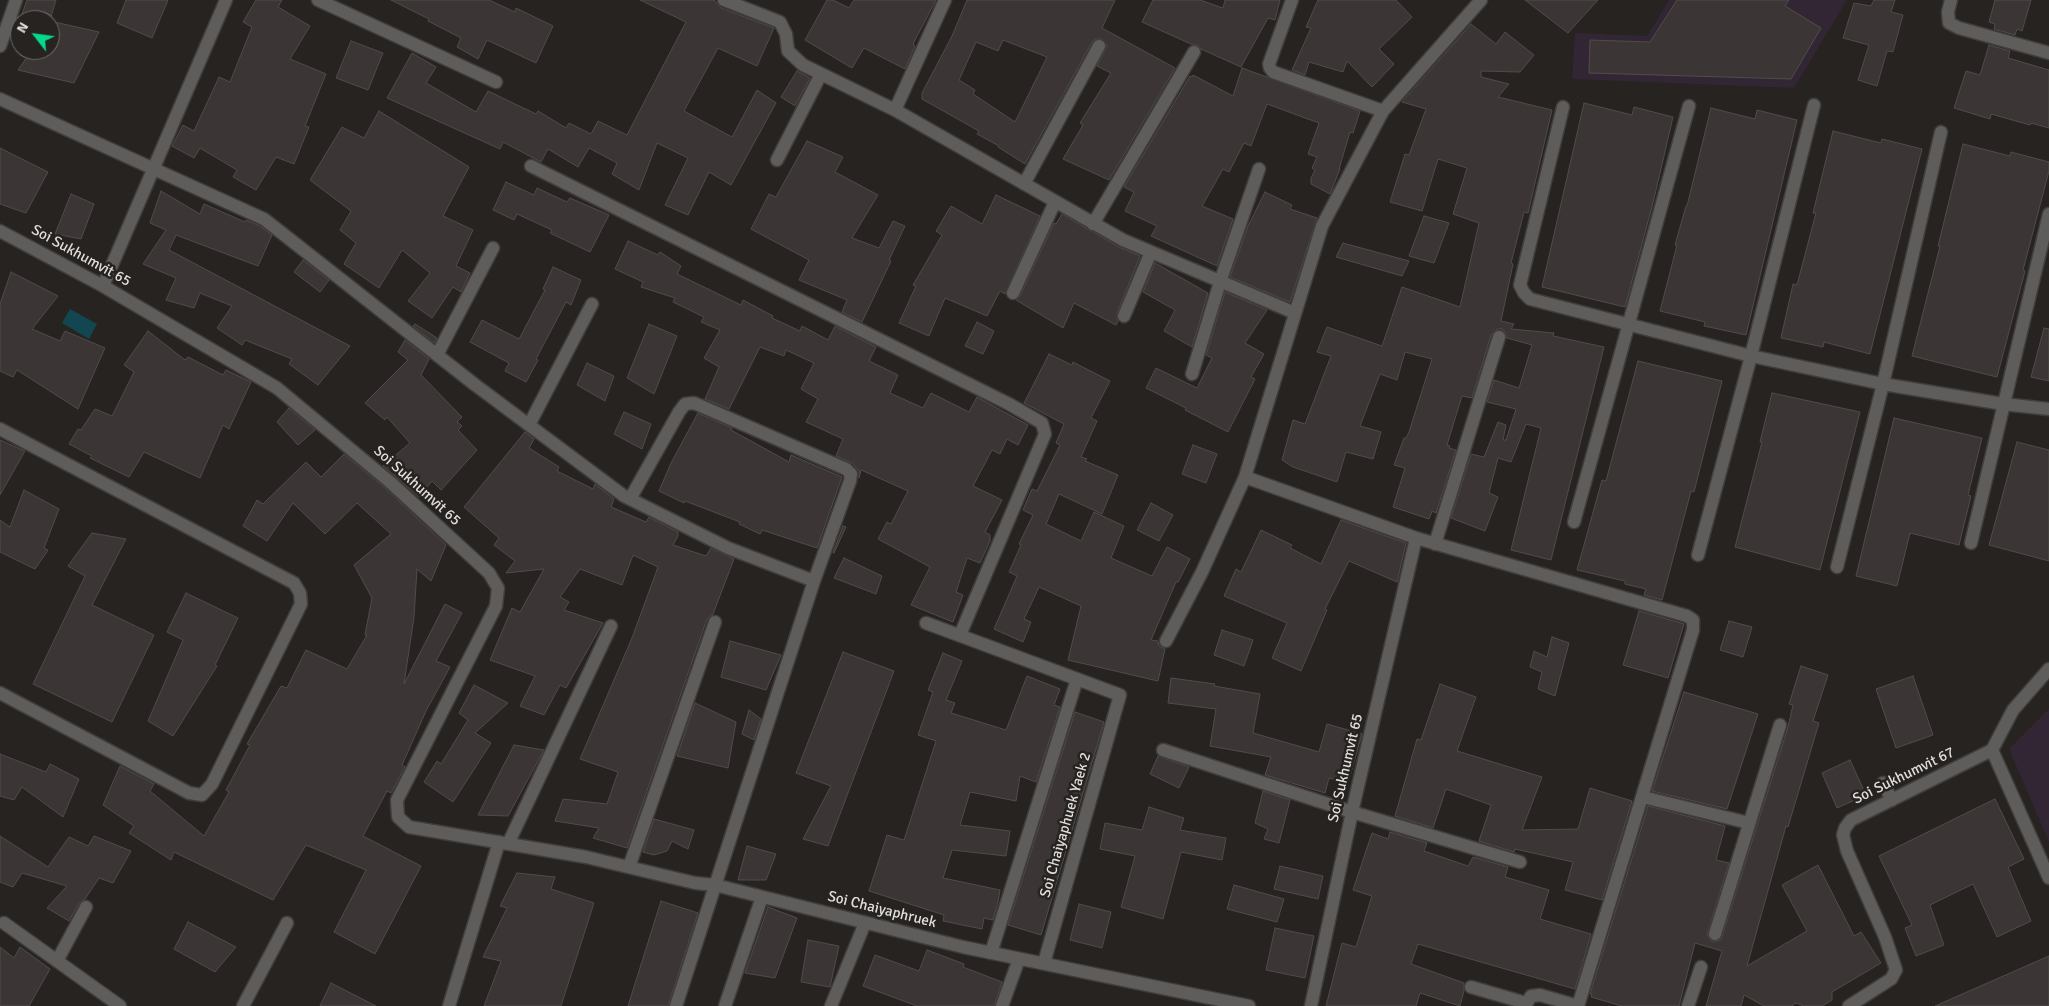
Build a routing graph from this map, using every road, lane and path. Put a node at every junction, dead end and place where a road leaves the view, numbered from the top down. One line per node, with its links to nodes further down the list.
1 (16, 0): 10 (street)
2 (226, 0): 25 (street)
3 (318, 0): 15 (street)
4 (724, 0): 9 (street)
5 (944, 0): 20 (street)
6 (1292, 0): 21 (street)
7 (1481, 0): 21 (street)
8 (1951, 0): 13 (street)
9 (753, 5): 14 (street)
10 (0, 46)
11 (1099, 46): 27 (street)
12 (1194, 52): 30 (street)
13 (2049, 53)
14 (821, 74): 20 (street); 23 (street)
15 (496, 82)
16 (0, 99): 25 (street)
17 (1814, 105): 43 (street)
18 (1689, 106): 40 (street)
19 (1563, 107): 40 (street)
20 (895, 110): 27 (street)
21 (1383, 110): 38 (street)
22 (1941, 132): 45 (street)
23 (777, 160)
24 (531, 166): 62 (street)
25 (154, 168): 35 (street); 42 (street)
26 (1259, 169): 34 (street)
27 (1024, 184): 28 (street)
28 (1055, 202): 30 (street); 36 (street)
29 (2049, 214): 46 (street)
30 (1093, 224): 33 (street)
31 (0, 231): 35 (street, Soi Sukhumvit 65)
32 (493, 248): 42 (street)
33 (1151, 252): 34 (street); 39 (street)
34 (1220, 282): 38 (street); 44 (street)
35 (103, 286): 75 (street, Soi Sukhumvit 65)
36 (1012, 293)
37 (592, 304): 48 (street)
38 (1294, 313): 50 (street)
39 (1124, 316)
40 (1628, 324): 43 (street); 52 (street)
41 (1499, 337): 55 (street)
42 (437, 355): 48 (street)
43 (1751, 356): 45 (street); 56 (street)
44 (1192, 374)
45 (1883, 384): 46 (street); 57 (street)
46 (2003, 404): 47 (street); 54 (street)
47 (2049, 409)
48 (529, 425): 51 (street)
49 (0, 429): 66 (street)
50 (1245, 477): 53 (street); 63 (street)
51 (630, 499): 58 (street); 58 (street)
52 (1574, 522)
53 (1416, 538): 55 (street); 73 (street, Soi Sukhumvit 65)
54 (1971, 543)
55 (1435, 544): 71 (street)
56 (1698, 554)
57 (1837, 567)
58 (814, 582): 79 (street)
59 (715, 622): 77 (street)
60 (926, 623): 62 (street)
61 (611, 626): 75 (street)
62 (960, 635): 65 (street)
63 (1166, 641)
64 (2049, 669): 69 (street)
65 (1077, 678): 86 (street); 89 (street, Soi Chaiyaphuek Yaek 2)
66 (0, 693)
67 (1780, 725): 74 (street)
68 (1162, 750): 73 (street)
69 (1992, 750): 72 (street, Soi Sukhumvit 67); 78 (street)
70 (1883, 783): 72 (street)
71 (1643, 797): 74 (street); 102 (street)
72 (1892, 800): 104 (street, Soi Sukhumvit 67)
73 (1352, 812): 76 (street); 101 (street, Soi Sukhumvit 65)
74 (1749, 823): 85 (street)
75 (504, 843): 77 (street, Soi Chaiyaphruek); 95 (street)
76 (1520, 862)
77 (629, 867): 79 (street, Soi Chaiyaphruek)
78 (2049, 878)
79 (715, 885): 80 (street, Soi Chaiyaphruek); 96 (street)
80 (762, 897): 84 (street, Soi Chaiyaphruek); 97 (street)
81 (86, 907): 88 (street)
82 (4, 923): 88 (street)
83 (287, 923): 94 (street)
84 (864, 923): 86 (street, Soi Chaiyaphruek); 98 (street)
85 (1715, 934)
86 (991, 953): 87 (street, Soi Chaiyaphruek)
87 (1019, 958): 89 (street, Soi Chaiyaphruek); 99 (street)
88 (57, 961): 93 (street)
89 (1044, 964): 100 (street, Soi Chaiyaphruek)
90 (1701, 967): 103 (street)
91 (1471, 987): 92 (street)
92 (1525, 1004): 102 (street)
93 (120, 1006)
94 (243, 1006)
95 (449, 1006)
96 (676, 1006)
97 (725, 1006)
98 (831, 1006)
99 (1002, 1006)
100 (1249, 1006)
101 (1311, 1006)
102 (1578, 1006)
103 (1688, 1006)
104 (1849, 1006)

